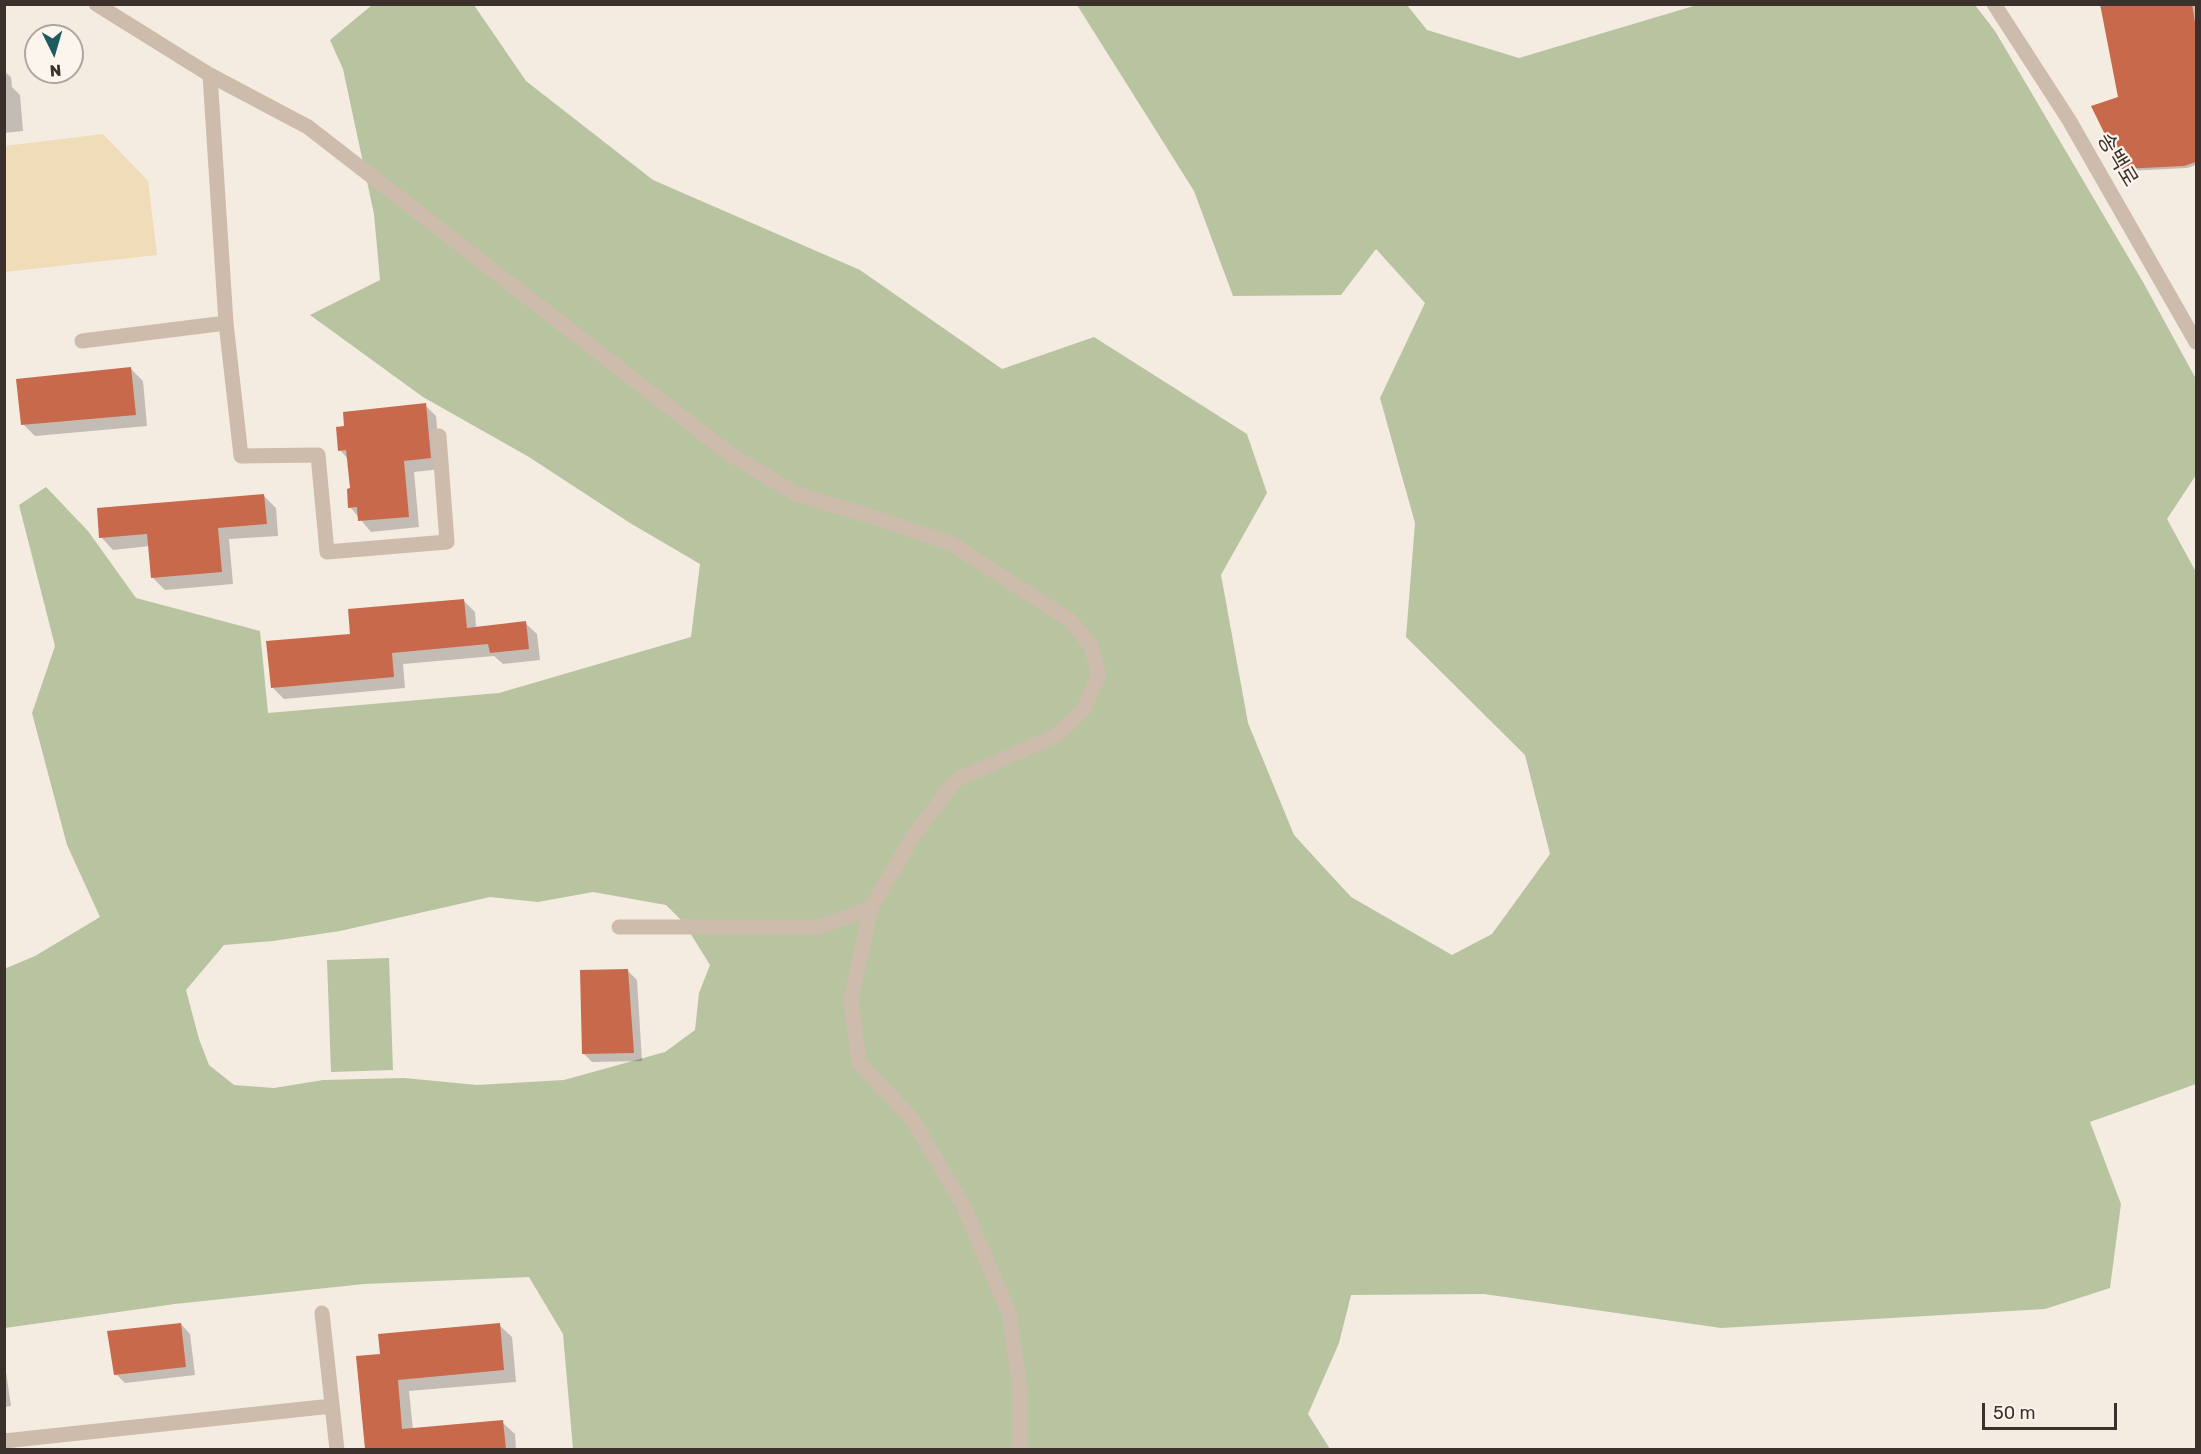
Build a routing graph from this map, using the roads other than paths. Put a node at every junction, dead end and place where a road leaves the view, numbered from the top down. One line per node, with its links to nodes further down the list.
1 (96, 4): 3 (street)
2 (1994, 4): 6 (street, 송백로)
3 (210, 75): 4 (street); 8 (street)
4 (226, 323): 5 (street); 7 (street)
5 (82, 341)
6 (2196, 342)
7 (439, 436)
8 (871, 908): 9 (street); 14 (street)
9 (619, 927)
10 (322, 1313): 11 (street)
11 (332, 1406): 12 (street); 13 (street)
12 (4, 1441)
13 (337, 1449)
14 (1020, 1449)

